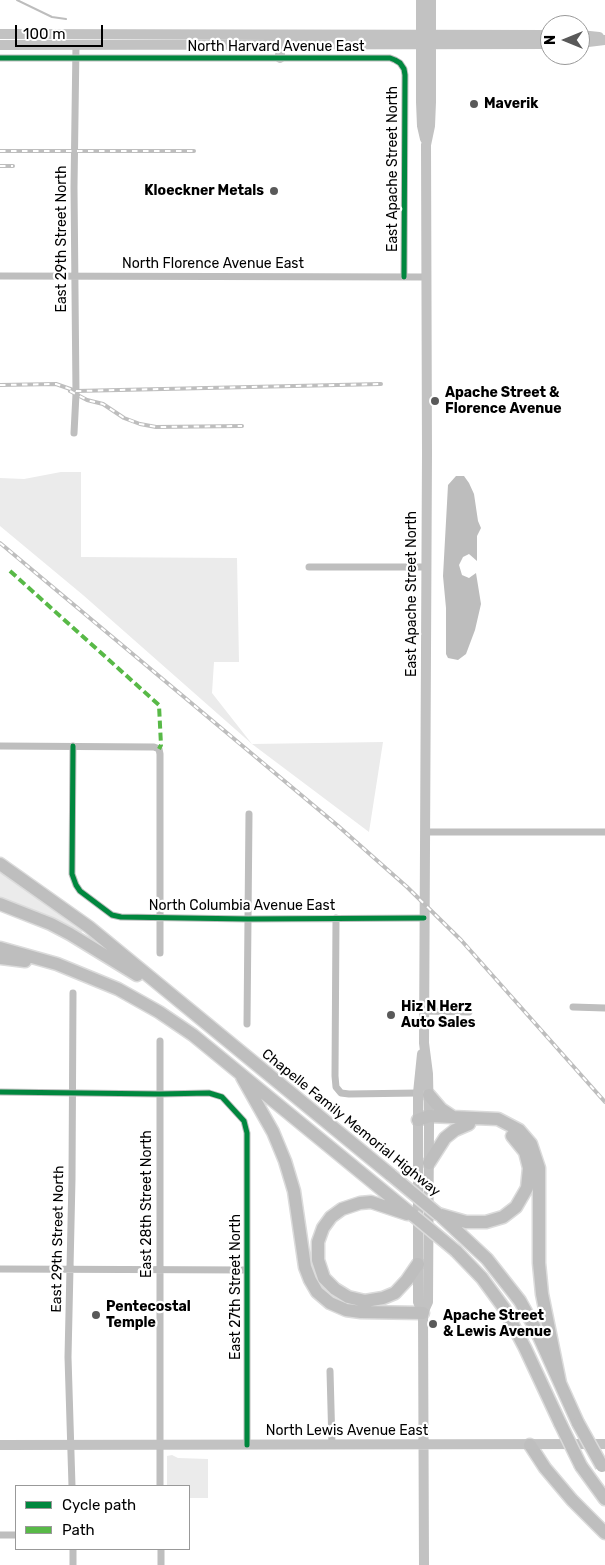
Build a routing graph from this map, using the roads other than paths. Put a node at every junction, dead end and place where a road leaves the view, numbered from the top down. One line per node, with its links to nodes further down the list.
1 (421, 0): 6 (main road, East Apache Street North)
2 (431, 0): 6 (main road, East Apache Street North)
3 (0, 34): 4 (main road, North Harvard Avenue East)
4 (76, 34): 5 (main road, North Harvard Avenue East); 13 (main road)
5 (280, 34): 6 (main road, North Harvard Avenue East); 14 (main road)
6 (427, 34): 7 (main road, North Harvard Avenue East); 15 (main road, East Apache Street North)
7 (540, 35)
8 (590, 37): 9 (main road)
9 (605, 39): 10 (main road)
10 (590, 41)
11 (540, 44): 15 (main road, North Harvard Avenue East)
12 (0, 45): 13 (main road, North Harvard Avenue East)
13 (76, 45): 14 (main road, North Harvard Avenue East); 17 (street, East 29th Street North)
14 (280, 45): 15 (main road, North Harvard Avenue East); 18 (main road)
15 (427, 45): 23 (main road, East Apache Street North)
16 (0, 58): 17 (street, North Harvard Avenue East)
17 (75, 58): 18 (street, North Harvard Avenue East); 21 (street, East 29th Street North)
18 (280, 58): 19 (street, North Harvard Avenue East)
19 (400, 63): 22 (street, East Apache Street North)
20 (0, 276): 21 (street, North Florence Avenue East)
21 (74, 276): 22 (street, North Florence Avenue East); 24 (street, East 29th Street North)
22 (404, 277): 23 (street, North Florence Avenue East)
23 (426, 277): 26 (main road, East Apache Street North)
24 (74, 433)
25 (309, 567): 26 (street)
26 (426, 567): 30 (main road, East Apache Street North)
27 (0, 746): 28 (street)
28 (73, 746): 34 (street, North Columbia Avenue East); 34 (street)
29 (249, 814): 37 (street)
30 (425, 832): 31 (street); 36 (main road, East Apache Street North)
31 (605, 832)
32 (0, 864): 43 (highway, Chapelle Family Memorial Highway)
33 (0, 904): 43 (highway)
34 (160, 918): 37 (street, North Columbia Avenue East); 39 (street)
35 (336, 918): 36 (street, North Columbia Avenue East); 37 (street, North Columbia Avenue East); 54 (street)
36 (424, 918): 46 (main road, East Apache Street North)
37 (248, 919): 48 (street)
38 (0, 948): 41 (highway)
39 (160, 953)
40 (0, 958): 41 (highway)
41 (57, 964): 50 (highway)
42 (73, 993): 52 (street, East 29th Street North)
43 (187, 1007): 60 (highway, Chapelle Family Memorial Highway, bridge)
44 (573, 1007): 45 (street)
45 (605, 1008)
46 (424, 1012): 47 (street); 54 (main road, East Apache Street North)
47 (469, 1012)
48 (247, 1024)
49 (160, 1041): 53 (street, East 28th Street North)
50 (240, 1073): 59 (highway); 66 (highway)
51 (0, 1092): 52 (street)
52 (72, 1094): 53 (street); 63 (street, East 29th Street North)
53 (160, 1094): 64 (street, East 28th Street North); 65 (street, East 27th Street North)
54 (423, 1094): 55 (highway); 56 (main road, East Apache Street North)
55 (453, 1117): 56 (highway); 68 (highway)
56 (425, 1120): 57 (highway); 58 (main road, East Apache Street North); 61 (main road, East Apache Street North)
57 (469, 1124): 58 (highway); 60 (highway)
58 (429, 1162): 66 (main road, East Apache Street North)
59 (391, 1203): 61 (highway); 80 (highway, bridge)
60 (456, 1224): 68 (highway, Chapelle Family Memorial Highway)
61 (418, 1264): 66 (main road, East Apache Street North)
62 (0, 1269): 63 (street)
63 (70, 1269): 64 (street); 69 (street, East 29th Street North)
64 (160, 1270): 65 (street); 70 (street, East 28th Street North)
65 (247, 1270): 75 (street, East 27th Street North)
66 (423, 1313): 72 (main road, East Apache Street North)
67 (330, 1371): 71 (street)
68 (560, 1383): 77 (highway, Chapelle Family Memorial Highway, bridge)
69 (71, 1444): 70 (main road, North Lewis Avenue East); 74 (main road, North Lewis Avenue East); 78 (street, East 29th Street North)
70 (160, 1444): 75 (main road, North Lewis Avenue East); 79 (street, East 28th Street North)
71 (332, 1444): 72 (main road, North Lewis Avenue East); 75 (main road, North Lewis Avenue East)
72 (424, 1444): 76 (main road, North Lewis Avenue East); 88 (main road, East Apache Street North)
73 (605, 1444): 76 (main road, North Lewis Avenue East)
74 (0, 1445)
75 (247, 1445)
76 (530, 1445): 81 (highway)
77 (604, 1468)
78 (72, 1485)
79 (160, 1485)
80 (605, 1499)
81 (605, 1533)
82 (0, 1535): 83 (street)
83 (15, 1535)
84 (73, 1550): 86 (street)
85 (161, 1550): 87 (street)
86 (73, 1565)
87 (161, 1565)
88 (424, 1565)

